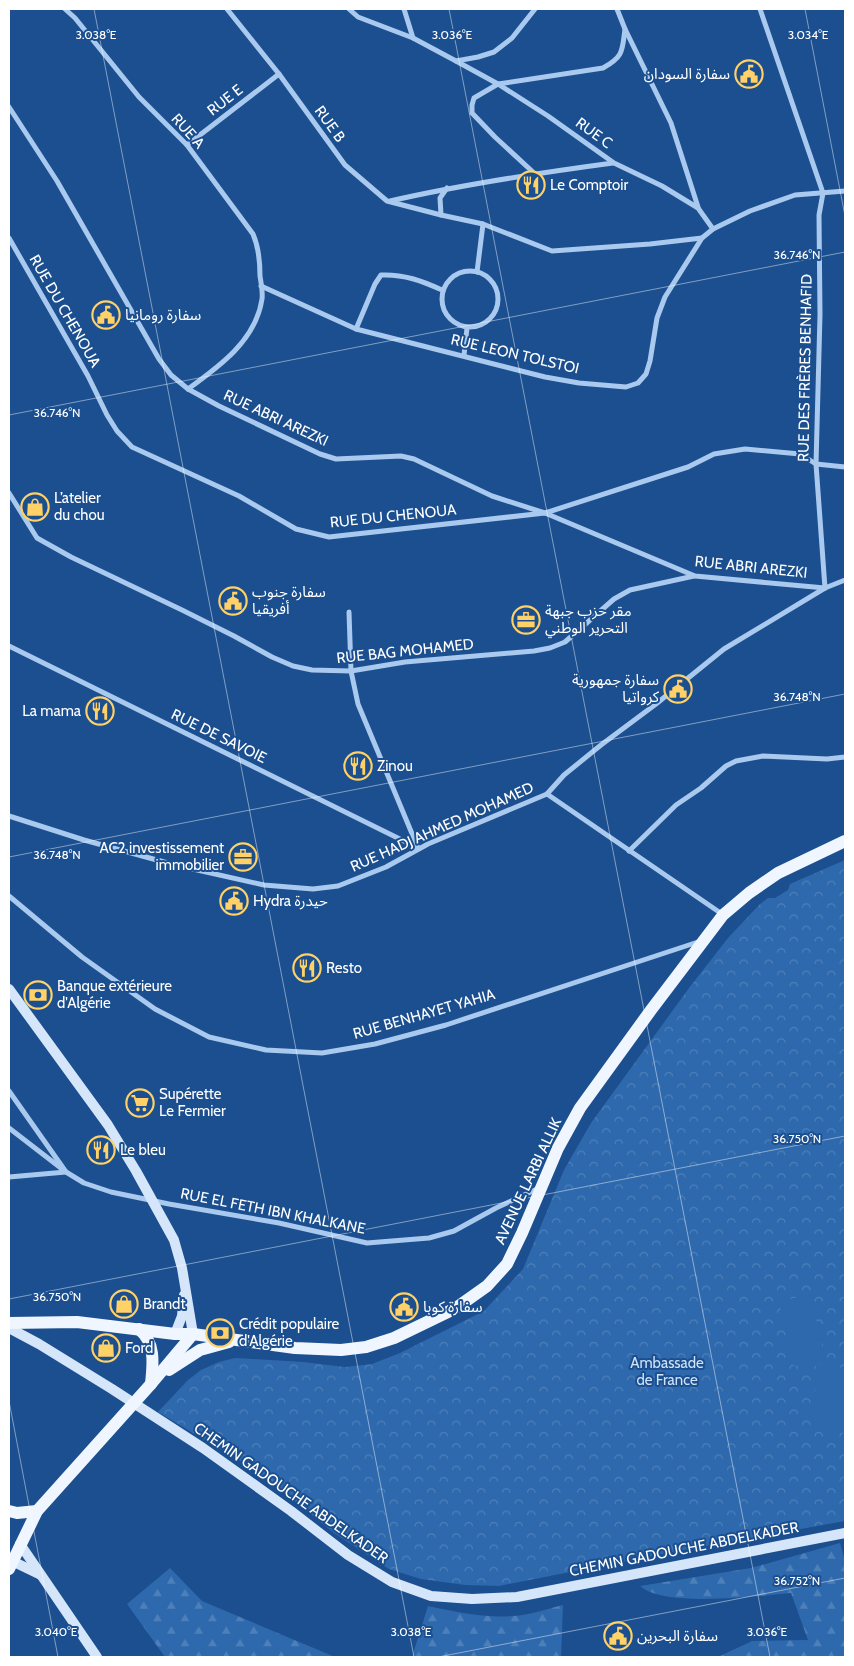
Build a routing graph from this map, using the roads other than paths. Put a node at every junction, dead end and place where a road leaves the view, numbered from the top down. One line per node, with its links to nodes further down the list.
1 (65, 9): 14 (street, RUE A)
2 (227, 9): 11 (street, RUE B)
3 (349, 9): 9 (street, RUE C)
4 (404, 9): 9 (street)
5 (535, 9): 10 (street)
6 (617, 9): 8 (street)
7 (760, 9): 19 (street, RUE DES FRÈRES BENHAFID)
8 (625, 29): 12 (street); 21 (street)
9 (413, 38): 10 (street, RUE C)
10 (456, 61): 12 (street, RUE C)
11 (279, 74): 14 (street, RUE E); 20 (street, RUE B)
12 (498, 84): 15 (street, RUE C); 16 (street)
13 (9, 107): 33 (street, RUE ABRI AREZKI)
14 (187, 145): 28 (street, RUE A)
15 (614, 163): 16 (street); 21 (street, RUE C)
16 (534, 173): 17 (street)
17 (447, 188): 20 (street); 22 (street)
18 (845, 191): 19 (street, RUE LEON TOLSTOI)
19 (823, 193): 24 (street, RUE LEON TOLSTOI); 34 (street, RUE DES FRÈRES BENHAFID)
20 (388, 201): 22 (street, RUE B)
21 (698, 208): 24 (street, RUE C)
22 (441, 216): 23 (street, RUE B)
23 (482, 224): 26 (street, RUE B); 27 (street)
24 (713, 229): 26 (street, RUE LEON TOLSTOI)
25 (9, 238): 37 (street, RUE DU CHENOUA)
26 (702, 238): 32 (street, RUE LEON TOLSTOI)
27 (477, 272): 29 (street); 30 (street)
28 (261, 286): 31 (street, RUE LEON TOLSTOI); 33 (street, RUE A)
29 (442, 290): 30 (street); 31 (street)
30 (467, 328): 32 (street)
31 (356, 329): 32 (street, RUE LEON TOLSTOI)
32 (464, 355)
33 (188, 388): 37 (street, RUE ABRI AREZKI)
34 (816, 464): 35 (street, RUE DU CHENOUA); 37 (street, RUE DU CHENOUA); 40 (street, RUE DES FRÈRES BENHAFID)
35 (845, 467)
36 (9, 493): 43 (street, RUE BAG MOHAMED)
37 (545, 513): 38 (street, RUE ABRI AREZKI)
38 (695, 576): 40 (street, RUE ABRI AREZKI); 43 (street, RUE BAG MOHAMED)
39 (845, 580): 40 (street, RUE ABRI AREZKI)
40 (825, 588): 45 (street, RUE HADJ AHMED MOHAMED)
41 (349, 612): 43 (street)
42 (9, 646): 48 (street, RUE DE SAVOIE)
43 (352, 671): 48 (street)
44 (845, 757): 49 (street)
45 (547, 794): 48 (street, RUE HADJ AHMED MOHAMED); 49 (street)
46 (9, 816): 48 (street, RUE HADJ AHMED MOHAMED)
47 (845, 841): 51 (main road, AVENUE LARBI ALLIK)
48 (418, 848)
49 (629, 851): 51 (street)
50 (9, 896): 52 (street, RUE BENHAYET YAHIA)
51 (723, 915): 52 (main road, AVENUE LARBI ALLIK)
52 (704, 940): 58 (main road, AVENUE LARBI ALLIK)
53 (9, 989): 59 (street)
54 (9, 1090): 56 (street)
55 (9, 1128): 56 (street, RUE EL FETH IBN KHALKANE)
56 (66, 1172): 57 (street); 58 (street, RUE EL FETH IBN KHALKANE)
57 (9, 1177)
58 (542, 1187): 65 (main road, AVENUE LARBI ALLIK)
59 (184, 1284): 63 (street); 64 (street)
60 (9, 1323): 62 (main road)
61 (9, 1328): 69 (street, CHEMIN GADOUCHE ABDELKADER)
62 (139, 1329): 63 (main road); 66 (main road)
63 (175, 1334): 64 (main road, AVENUE LARBI ALLIK)
64 (193, 1334): 65 (main road, AVENUE LARBI ALLIK); 66 (main road)
65 (235, 1341): 66 (main road)
66 (151, 1384): 68 (main road)
67 (9, 1511): 68 (main road)
68 (37, 1511): 70 (main road)
69 (844, 1534)
70 (20, 1544): 71 (main road); 72 (street)
71 (10, 1565): 72 (street)
72 (42, 1576): 73 (street)
73 (97, 1657)

